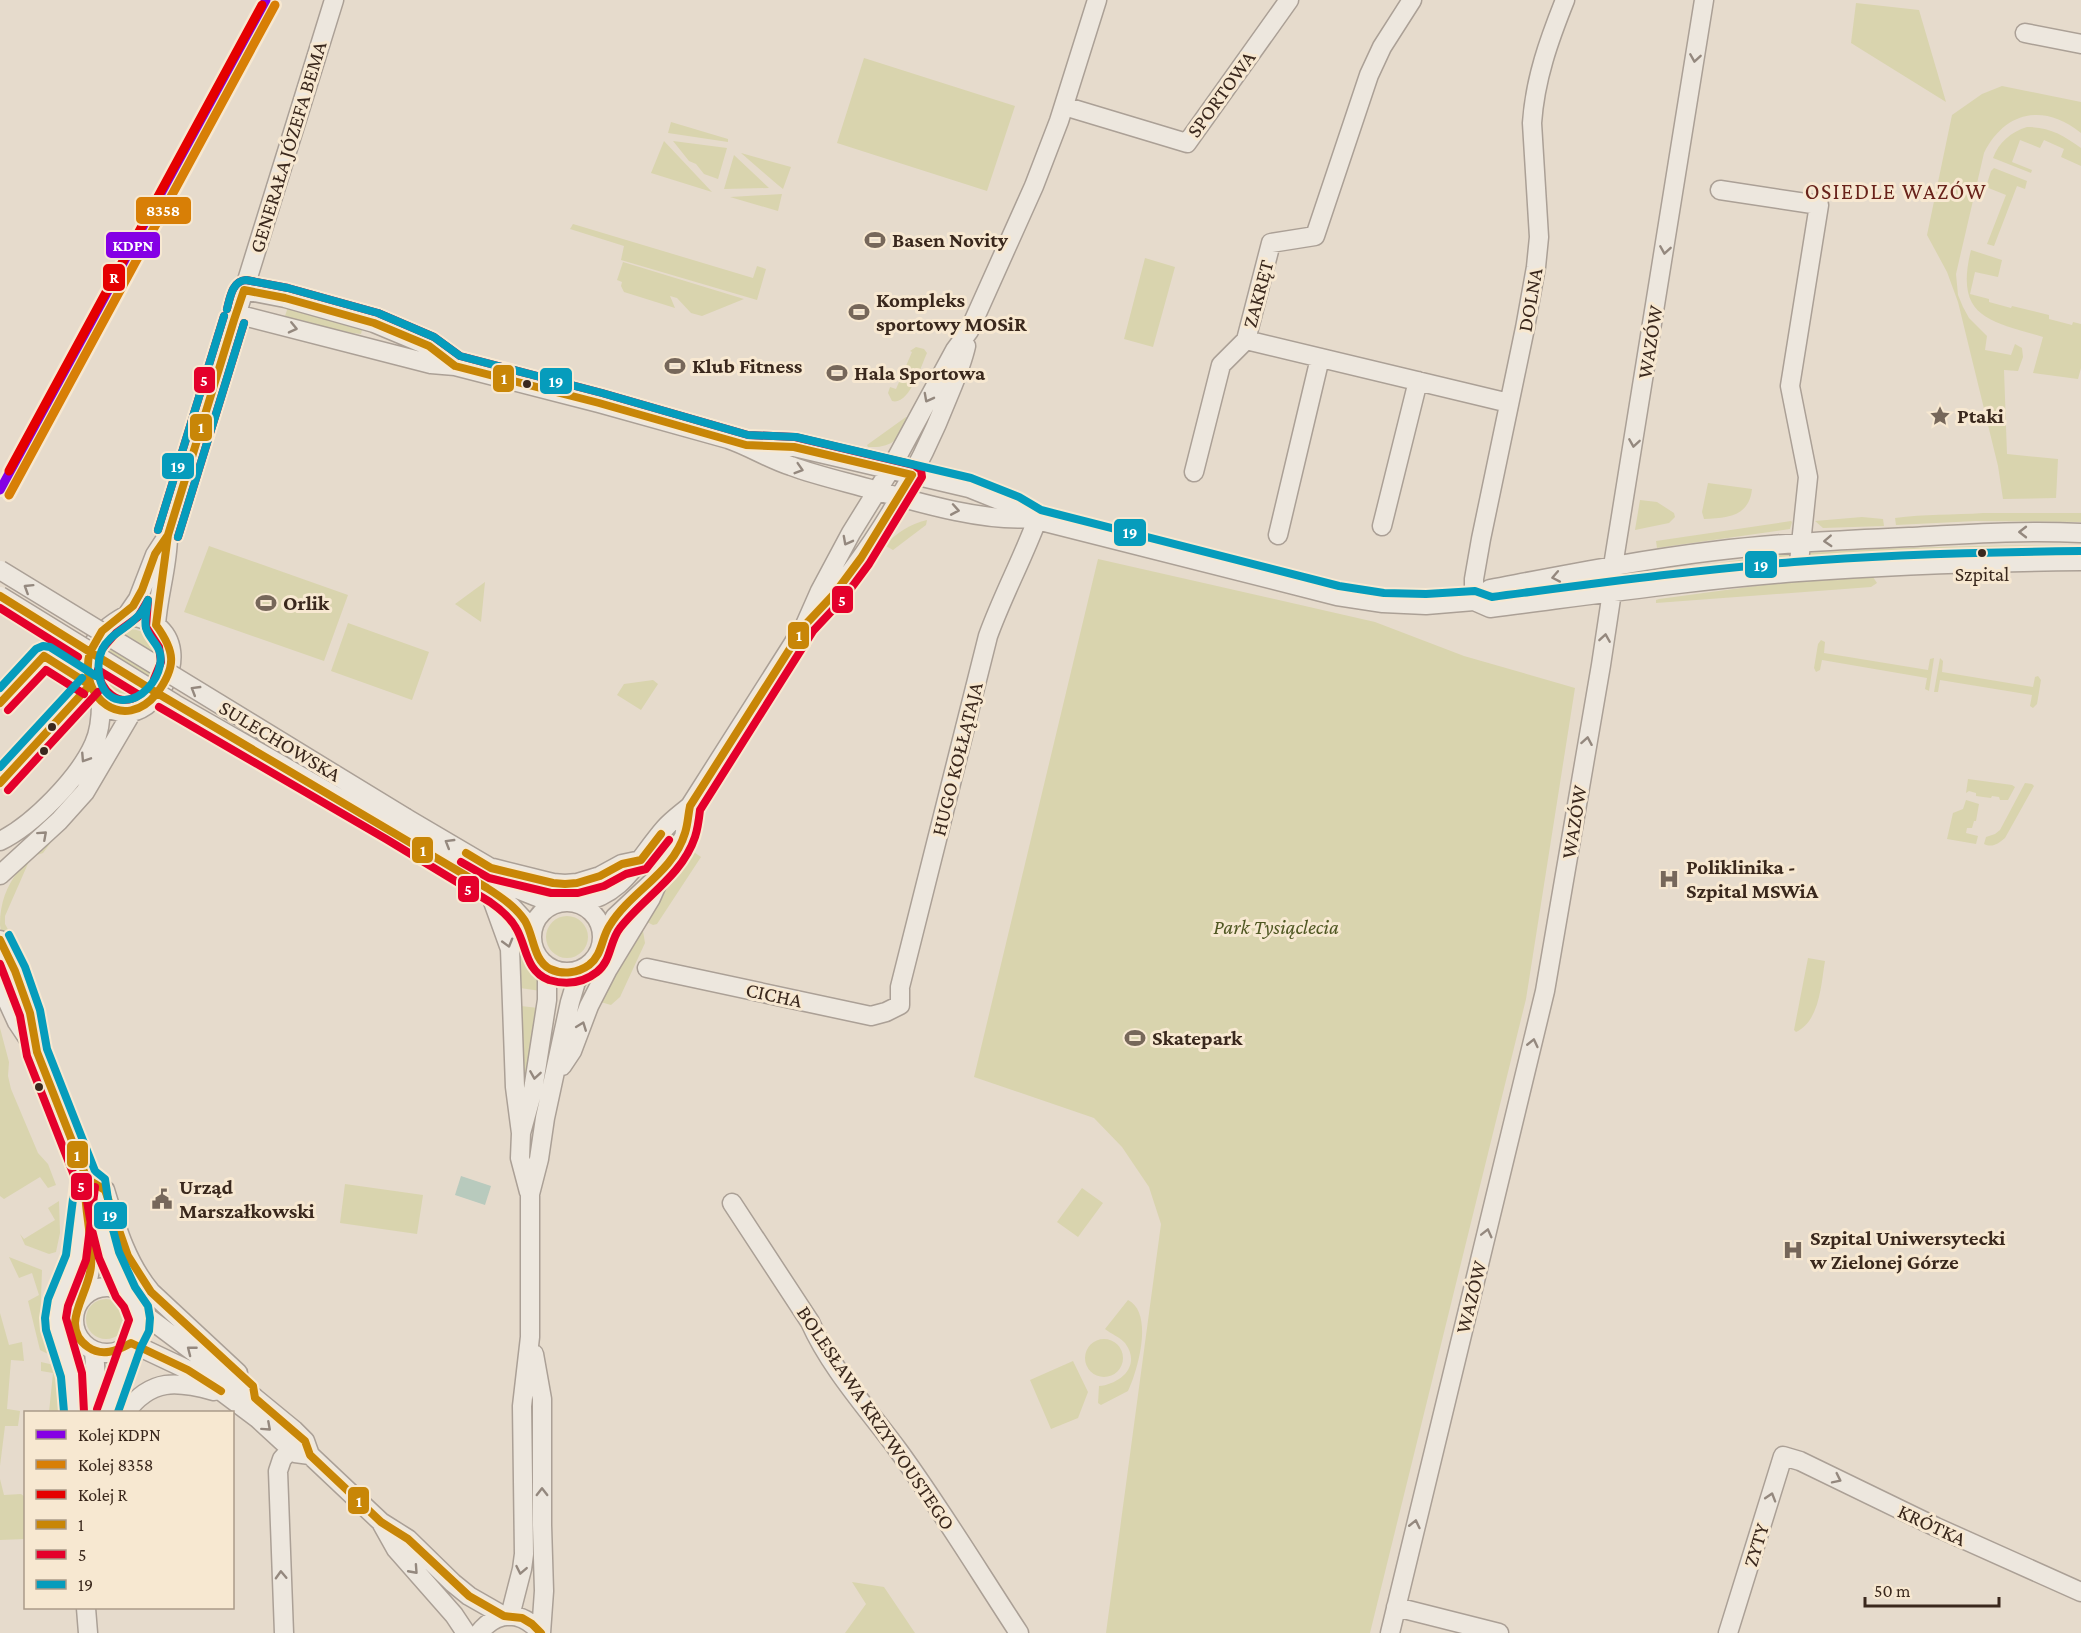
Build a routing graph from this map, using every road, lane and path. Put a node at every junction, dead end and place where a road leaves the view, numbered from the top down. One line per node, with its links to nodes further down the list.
1 (334, 0): 11 (street, GENERAŁA JÓZEFA BEMA)
2 (1097, 0): 9 (street)
3 (1289, 0): 9 (street, SPORTOWA)
4 (1412, 0): 14 (street, ZAKRĘT)
5 (1565, 0): 18 (street, DOLNA)
6 (1704, 0): 32 (street, WAZÓW, one-way to 32)
7 (2025, 33): 8 (street)
8 (2081, 44)
9 (1064, 106): 13 (street)
10 (1720, 190): 30 (street)
11 (244, 290): 12 (street, GENERAŁA JÓZEFA BEMA); 16 (street)
12 (236, 314): 16 (street, one-way to 16); 28 (street, GENERAŁA JÓZEFA BEMA)
13 (969, 331): 20 (street, one-way to 20); 22 (street)
14 (1246, 340): 15 (street, ZAKRĘT); 21 (street)
15 (1320, 358): 17 (street, ZAKRĘT); 29 (street)
16 (455, 366): 19 (street)
17 (1418, 381): 18 (street, ZAKRĘT); 26 (street)
18 (1509, 403): 37 (street, DOLNA)
19 (746, 445): 20 (street); 23 (street, one-way to 23)
20 (890, 470): 22 (street); 23 (street)
21 (1194, 472)
22 (912, 475): 24 (street); 25 (street)
23 (876, 490): 24 (street); 40 (street, one-way to 40)
24 (898, 497): 25 (street, one-way to 25); 40 (street)
25 (1034, 519): 37 (street); 59 (street, HUGO KOŁŁĄTAJA)
26 (1382, 526)
27 (2081, 533): 30 (street, one-way to 30)
28 (168, 535): 38 (street, GENERAŁA JÓZEFA BEMA); 39 (street, GENERAŁA JÓZEFA BEMA)
29 (1278, 535)
30 (1802, 542): 32 (street); 34 (street)
31 (2081, 561): 34 (street)
32 (1613, 566): 35 (street, WAZÓW); 37 (street, one-way to 37)
33 (0, 570): 44 (street, SULECHOWSKA, one-way to 33, bridge)
34 (1798, 572): 35 (street)
35 (1612, 592): 37 (street); 83 (street, WAZÓW, one-way to 35)
36 (0, 596): 44 (street, SULECHOWSKA, bridge)
37 (1474, 601)
38 (127, 615): 39 (street); 41 (street)
39 (156, 625): 42 (street)
40 (806, 625): 43 (street)
41 (101, 703): 42 (street); 45 (street, one-way to 45)
42 (132, 712): 49 (street, one-way to 42)
43 (690, 806): 46 (street); 48 (street)
44 (402, 825): 47 (street, SULECHOWSKA, one-way to 44); 50 (street, SULECHOWSKA)
45 (0, 841)
46 (641, 860): 47 (street); 51 (street)
47 (491, 868): 51 (street, SULECHOWSKA)
48 (662, 873): 53 (street); 61 (street, one-way to 48)
49 (0, 875)
50 (488, 888): 52 (street, SULECHOWSKA); 62 (street, one-way to 62)
51 (571, 903): 52 (street); 53 (street)
52 (532, 937): 55 (street)
53 (603, 938): 56 (street)
54 (0, 940): 60 (street)
55 (538, 957): 56 (street); 62 (street, one-way to 62)
56 (586, 968): 61 (street)
57 (647, 968): 59 (street, CICHA)
58 (0, 985): 60 (street)
59 (900, 1005)
60 (37, 1052): 63 (street)
61 (555, 1078): 64 (street)
62 (521, 1133): 64 (street)
63 (89, 1184): 66 (street); 67 (street); 73 (street); 74 (street)
64 (530, 1194): 69 (street)
65 (732, 1203): 91 (street, BOLESŁAWA KRZYWOUSTEGO)
66 (126, 1293): 67 (street); 68 (street)
67 (81, 1299): 71 (street)
68 (138, 1310): 70 (street); 73 (street, one-way to 68)
69 (530, 1337): 85 (street, one-way to 85); 90 (street, one-way to 69)
70 (131, 1343): 71 (street); 72 (street); 76 (street)
71 (94, 1351): 75 (street)
72 (225, 1393): 77 (street); 78 (street, one-way to 78)
73 (255, 1398): 79 (street)
74 (74, 1411)
75 (88, 1411)
76 (108, 1411)
77 (128, 1411)
78 (291, 1449): 79 (street); 87 (street, one-way to 78)
79 (310, 1455): 81 (street)
80 (1783, 1456): 82 (street, KRÓTKA, one-way to 82); 94 (street, ZYTY, one-way to 80)
81 (381, 1522): 85 (street); 88 (street, one-way to 88)
82 (2081, 1592)
83 (1396, 1607): 92 (street, WAZÓW); 93 (street)
84 (86, 1609): 86 (street)
85 (507, 1616): 89 (street); 90 (street)
86 (88, 1633)
87 (284, 1633)
88 (466, 1633)
89 (479, 1633)
90 (541, 1633)
91 (1019, 1633)
92 (1390, 1633)
93 (1499, 1633)
94 (1728, 1633)

